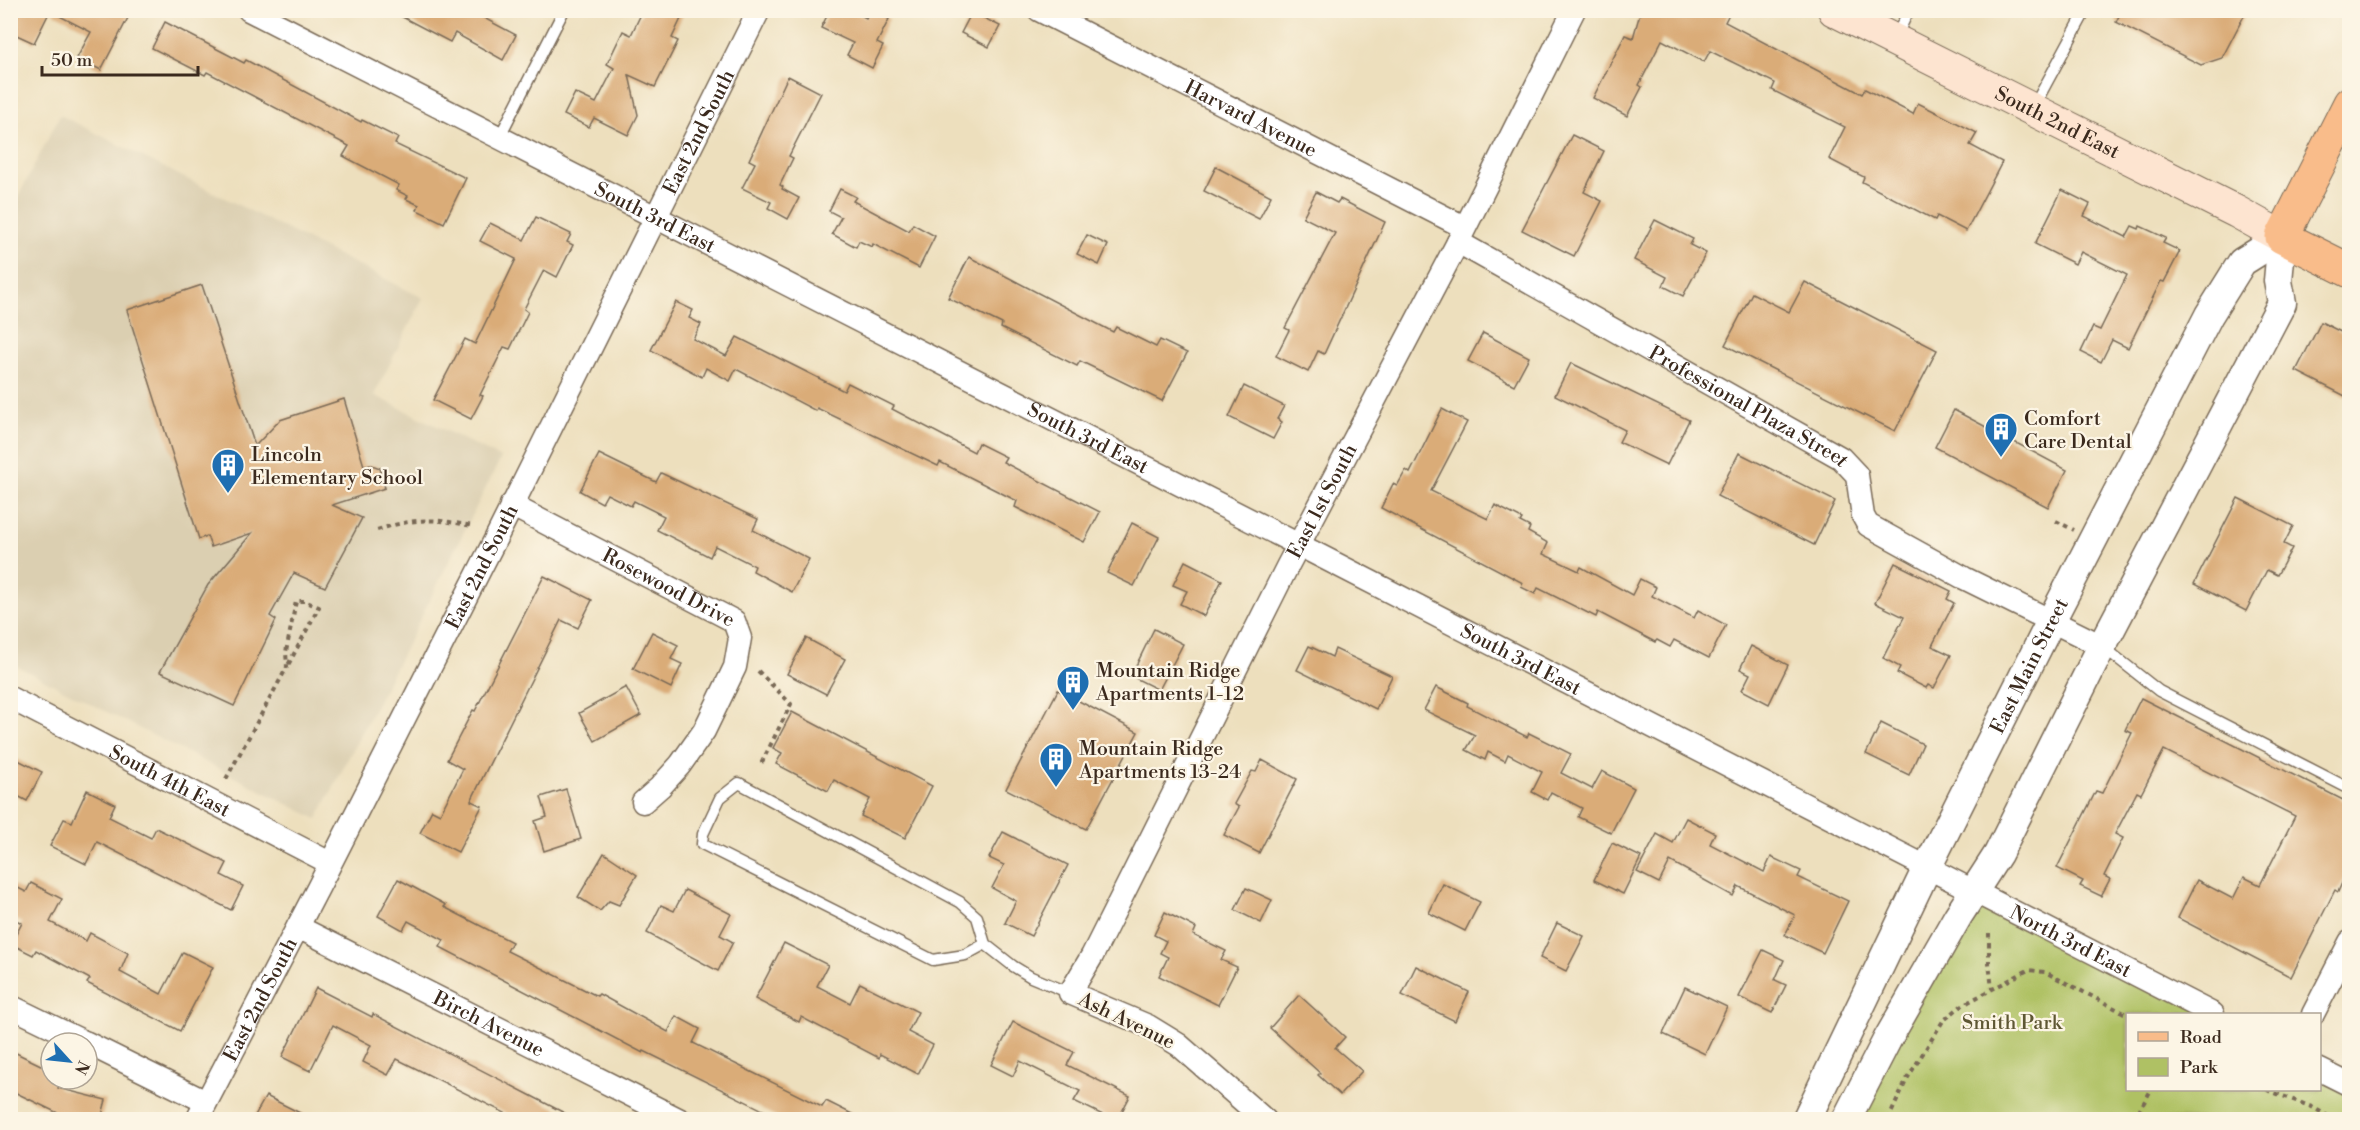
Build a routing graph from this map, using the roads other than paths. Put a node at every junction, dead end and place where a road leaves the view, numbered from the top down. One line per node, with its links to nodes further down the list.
1 (249, 10): 12 (street, South 3rd East)
2 (564, 10): 12 (lane)
3 (759, 10): 13 (street, East 2nd South)
4 (1039, 10): 14 (street, Harvard Avenue)
5 (1574, 10): 14 (street, East 1st South)
6 (1834, 10): 9 (main road, South 2nd East)
7 (1909, 10): 9 (lane)
8 (2086, 10): 11 (lane)
9 (1894, 41): 11 (main road, South 2nd East)
10 (2349, 104): 15 (main road)
11 (2032, 110): 15 (main road, South 2nd East)
12 (499, 138): 13 (street, South 3rd East)
13 (655, 217): 17 (street, East 2nd South); 18 (street, South 3rd East)
14 (1461, 235): 18 (street, East 1st South); 19 (street, Professional Plaza Street)
15 (2282, 237): 16 (main road); 19 (street, East Main Street); 20 (street)
16 (2349, 271)
17 (511, 504): 23 (street, Rosewood Drive); 24 (street, East 2nd South)
18 (1299, 545): 25 (street, South 3rd East); 30 (street, East 1st South)
19 (2051, 621): 20 (street, Professional Plaza Street); 25 (street, East Main Street)
20 (2102, 646): 22 (lane); 26 (street)
21 (10, 698): 24 (street, South 4th East)
22 (2349, 789)
23 (643, 802)
24 (330, 862): 27 (street, East 2nd South)
25 (1927, 868): 26 (street, North 3rd East); 41 (street, East Main Street)
26 (1972, 891): 32 (street, North 3rd East); 42 (street)
27 (298, 927): 38 (street, East 2nd South); 39 (street, Birch Avenue)
28 (2349, 942): 33 (street)
29 (985, 944): 29 (lane); 30 (lane)
30 (1070, 993): 40 (street, Ash Avenue)
31 (10, 1005): 34 (street)
32 (2211, 1013)
33 (2314, 1013)
34 (63, 1031)
35 (99, 1050): 38 (street)
36 (2321, 1071): 37 (street)
37 (2349, 1085)
38 (202, 1111)
39 (680, 1119)
40 (1265, 1119)
41 (1806, 1119)
42 (1846, 1119)

